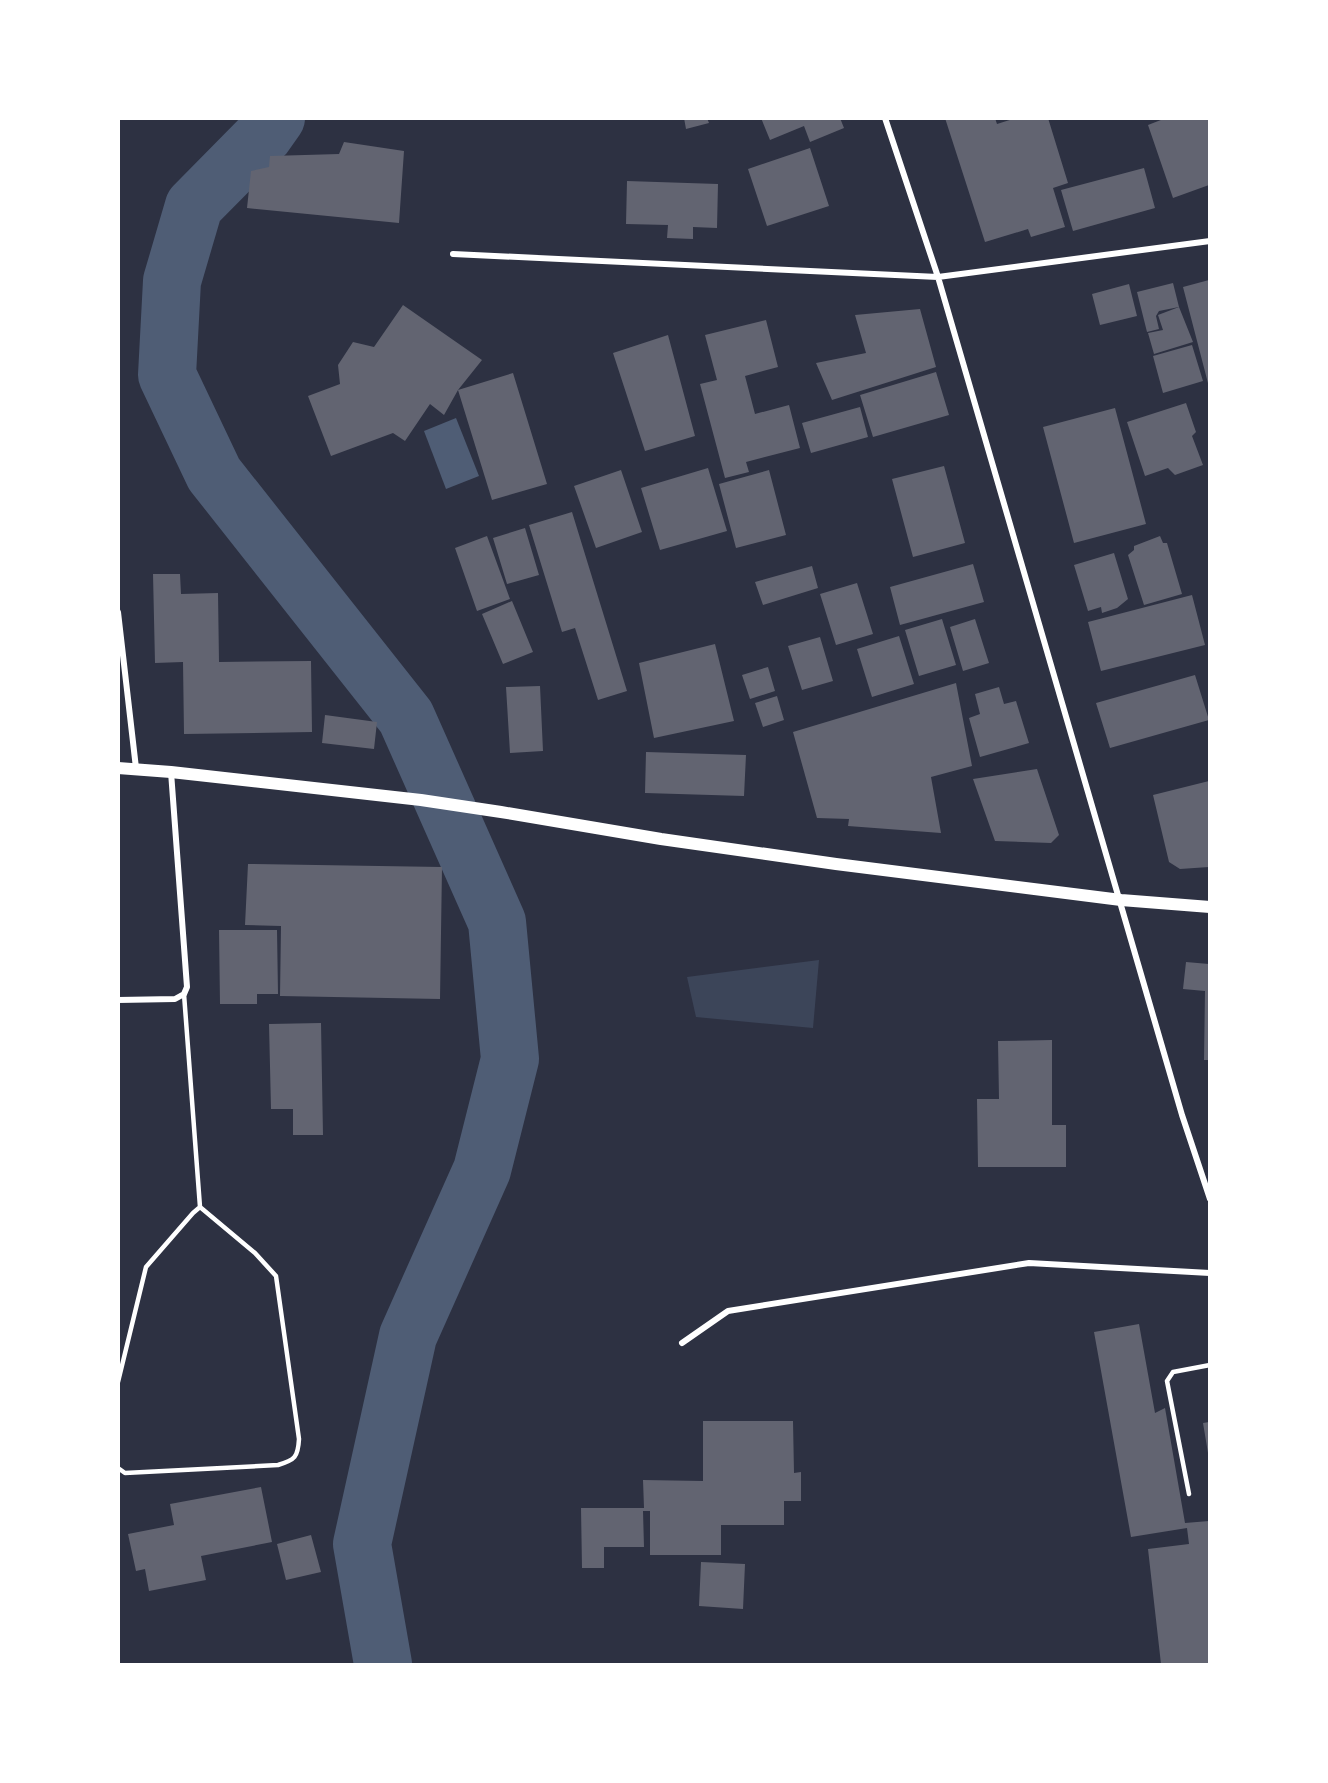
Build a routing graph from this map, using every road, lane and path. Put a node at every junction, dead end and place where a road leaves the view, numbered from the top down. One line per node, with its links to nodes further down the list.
1 (885, 118): 4 (street)
2 (1209, 241): 4 (street)
3 (453, 254): 4 (street)
4 (938, 277): 9 (street)
5 (118, 612): 7 (street)
6 (118, 768): 7 (main road)
7 (136, 768): 8 (main road)
8 (171, 772): 9 (main road); 11 (street)
9 (1120, 900): 10 (main road); 13 (street)
10 (1209, 907)
11 (184, 994): 12 (street); 14 (lane)
12 (118, 1000)
13 (1209, 1199)
14 (200, 1207): 18 (lane); 19 (lane)
15 (1209, 1273): 16 (street)
16 (682, 1343)
17 (1209, 1365): 20 (lane)
18 (118, 1382)
19 (118, 1468)
20 (1189, 1494)

